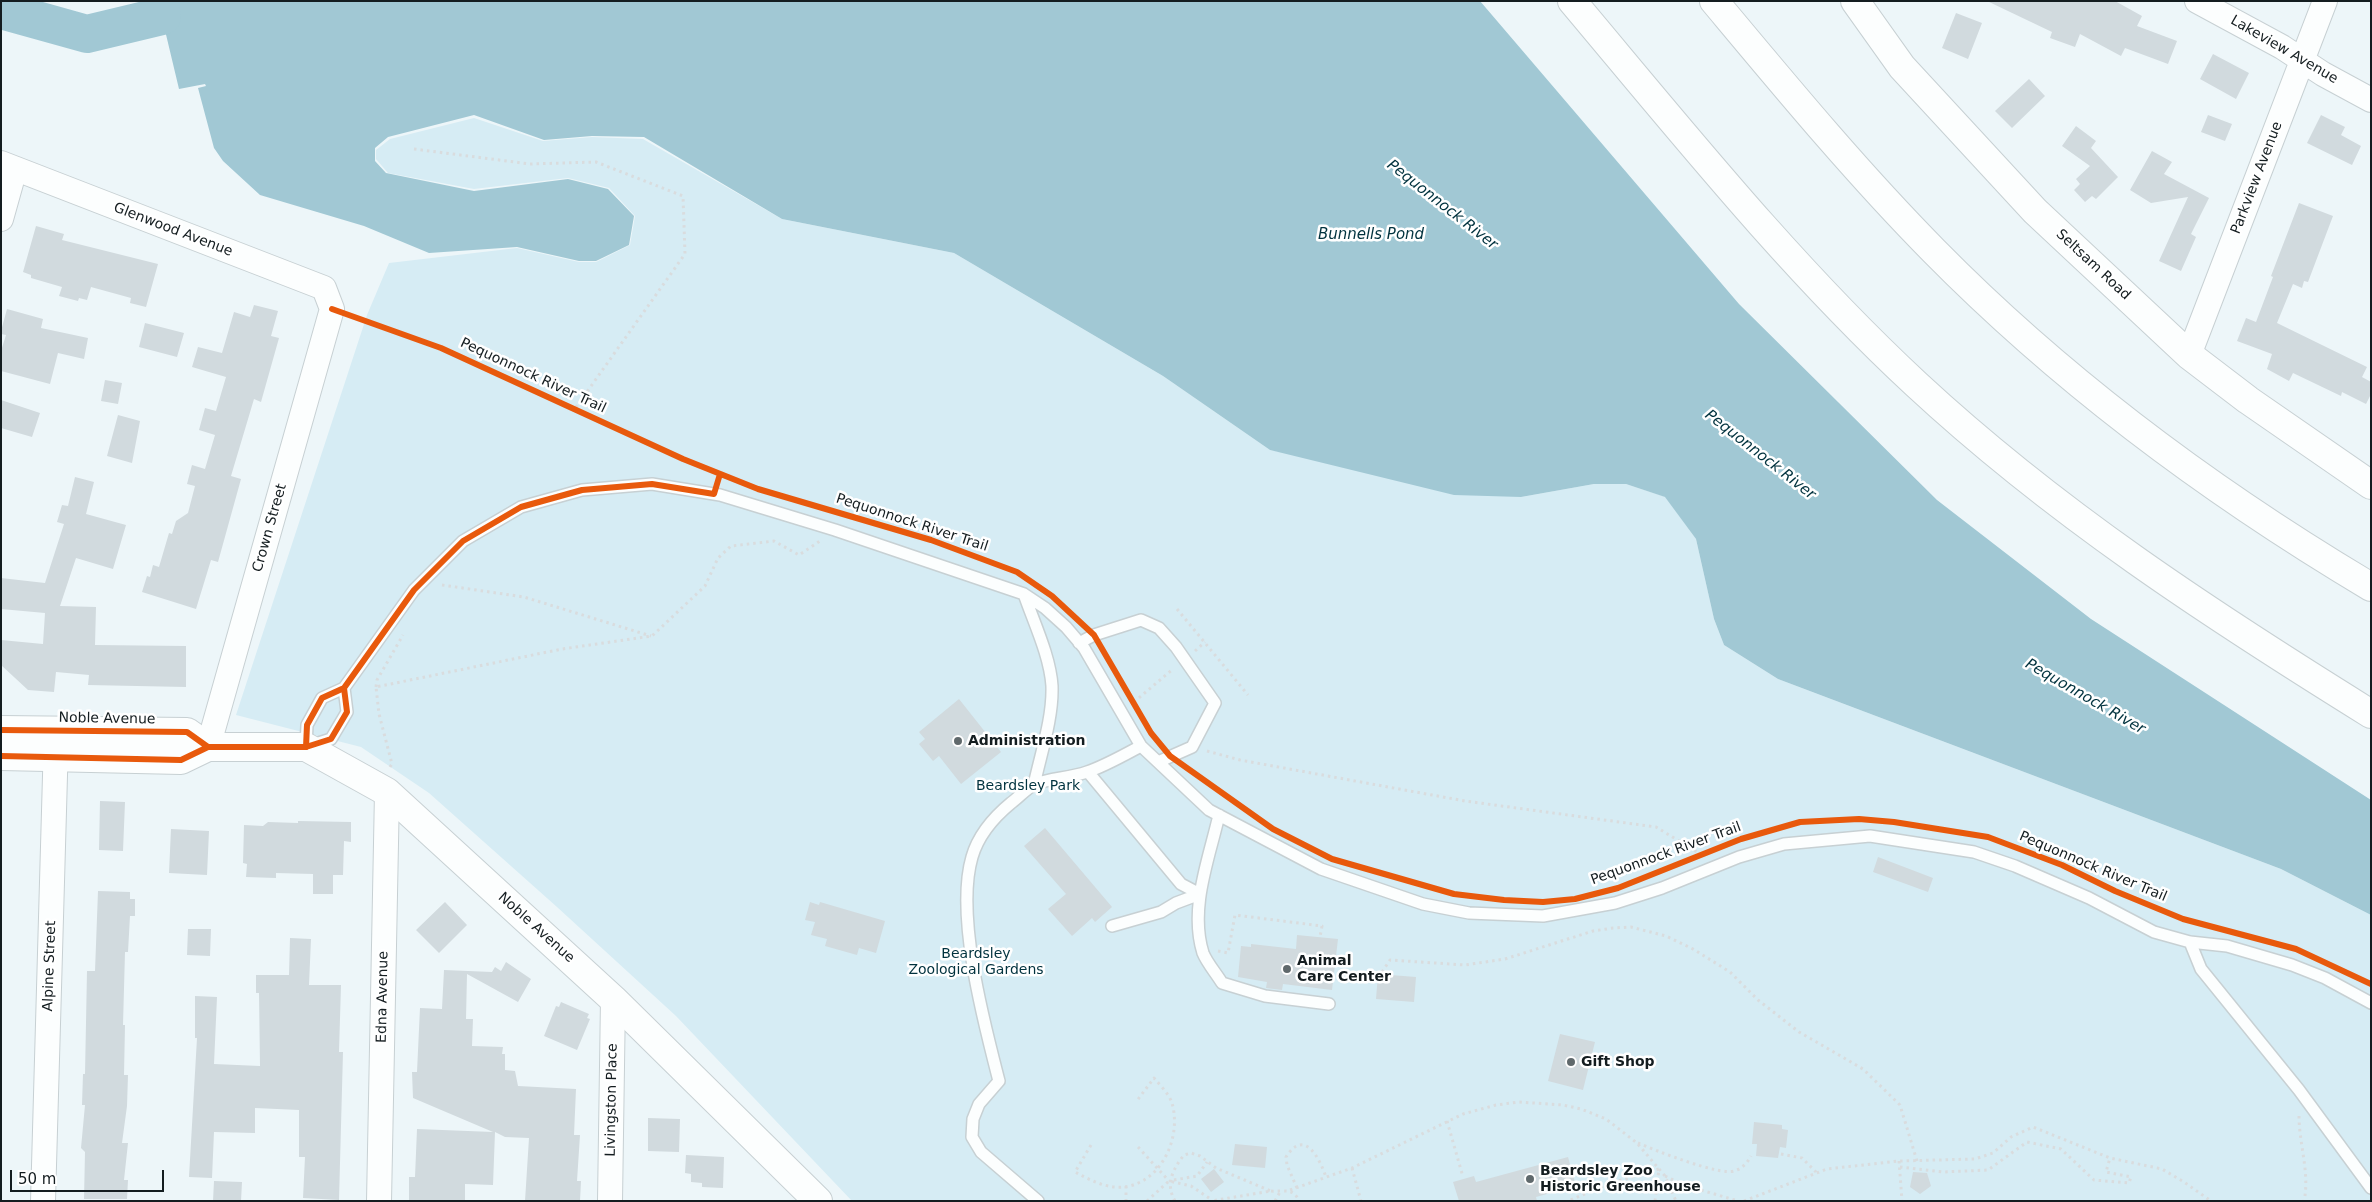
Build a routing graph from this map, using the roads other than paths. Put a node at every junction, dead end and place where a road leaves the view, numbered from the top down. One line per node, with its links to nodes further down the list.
1 (1572, 1): 17 (main road)
2 (1714, 1): 13 (main road)
3 (1856, 1): 11 (main road, Seltsam Road)
4 (2197, 1): 6 (street, Lakeview Avenue)
5 (2325, 1): 6 (street, Parkview Avenue)
6 (2302, 60): 7 (street, Lakeview Avenue); 11 (street, Parkview Avenue)
7 (2371, 100)
8 (8, 166): 9 (street); 10 (street, Glenwood Avenue)
9 (1, 219)
10 (332, 309): 21 (street, Crown Street)
11 (2189, 355): 12 (main road, Seltsam Road)
12 (2371, 485)
13 (2371, 587)
14 (1024, 594): 15 (lane); 16 (lane); 27 (lane)
15 (1079, 643): 20 (lane); 25 (lane)
16 (344, 688): 22 (lane); 22 (lane)
17 (2371, 714)
18 (1, 730): 19 (main road, Noble Avenue)
19 (56, 731): 21 (main road, Noble Avenue); 24 (street, Alpine Street)
20 (1141, 746): 25 (lane); 26 (lane)
21 (208, 747): 22 (main road, Noble Avenue); 24 (main road, Noble Avenue)
22 (306, 747): 28 (main road, Noble Avenue)
23 (1, 756): 24 (main road, Noble Avenue)
24 (55, 758): 37 (street, Alpine Street)
25 (1158, 762): 29 (lane)
26 (1088, 772): 27 (lane); 30 (lane)
27 (1034, 785): 41 (lane)
28 (382, 789): 33 (main road, Noble Avenue); 38 (street, Edna Avenue)
29 (1220, 815): 30 (lane); 32 (lane)
30 (1200, 894): 31 (lane); 35 (lane)
31 (1112, 926)
32 (2190, 942): 34 (lane); 36 (lane)
33 (613, 999): 39 (street, Livingston Place); 40 (main road, Noble Avenue)
34 (2371, 1003)
35 (1329, 1004)
36 (2371, 1188)
37 (43, 1201)
38 (379, 1201)
39 (610, 1201)
40 (818, 1201)
41 (1038, 1201)

